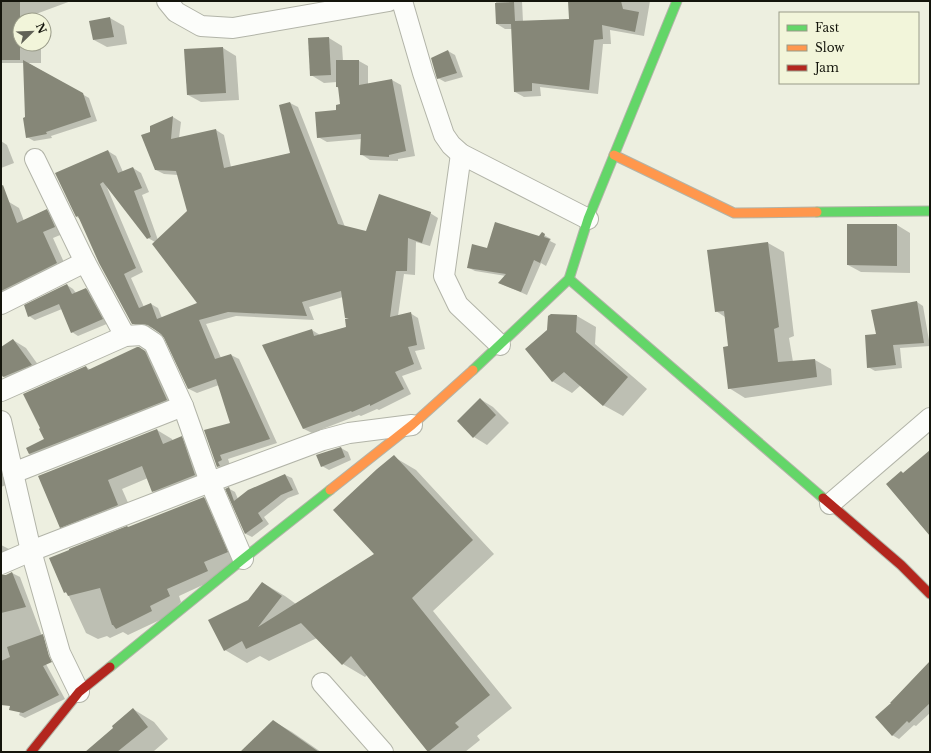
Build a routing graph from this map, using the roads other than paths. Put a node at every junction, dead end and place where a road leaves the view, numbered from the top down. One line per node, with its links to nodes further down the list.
1 (167, 1): 2 (street)
2 (389, 1)
3 (402, 1): 5 (street)
4 (677, 1): 6 (street)
5 (461, 154): 9 (street); 14 (street)
6 (614, 155): 8 (street); 9 (street)
7 (35, 159): 10 (street)
8 (930, 211)
9 (588, 219): 11 (street)
10 (85, 262): 12 (street); 13 (street)
11 (569, 279): 14 (street); 22 (street)
12 (1, 304)
13 (125, 336): 15 (street); 16 (street)
14 (500, 345): 19 (street)
15 (1, 391)
16 (183, 406): 20 (street); 21 (street)
17 (930, 418): 22 (street)
18 (1, 421): 20 (street)
19 (412, 425): 21 (street); 24 (street)
20 (13, 473): 23 (street)
21 (210, 482): 23 (street); 24 (street)
22 (830, 504): 26 (street)
23 (31, 551): 25 (street); 28 (street)
24 (243, 559): 28 (street)
25 (1, 564)
26 (930, 594)
27 (322, 683): 30 (street)
28 (79, 692): 29 (street)
29 (31, 752)
30 (383, 752)

